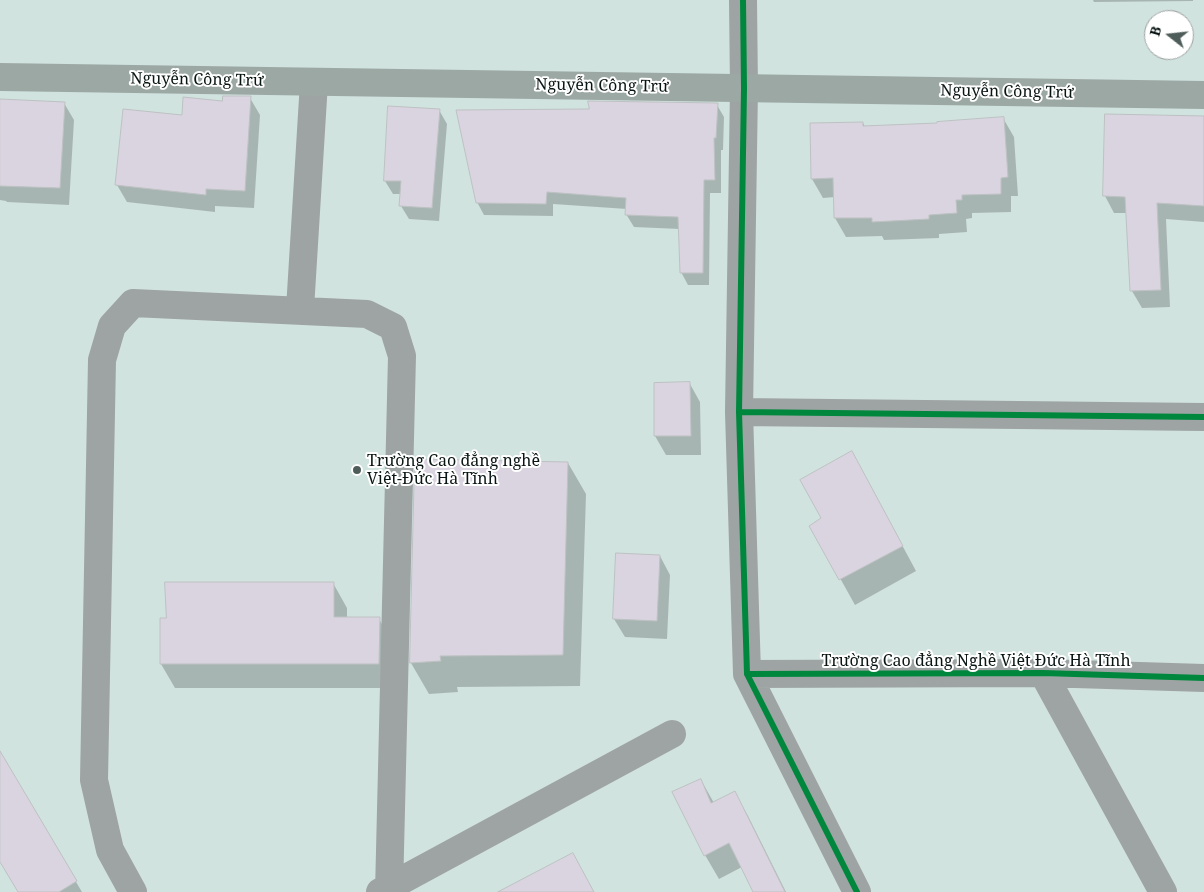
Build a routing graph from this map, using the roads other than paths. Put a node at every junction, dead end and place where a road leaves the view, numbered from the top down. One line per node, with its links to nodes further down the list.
1 (743, 0): 4 (street)
2 (0, 77): 3 (main road, Nguyễn Công Trứ)
3 (314, 82): 4 (main road, Nguyễn Công Trứ); 6 (street)
4 (744, 88): 5 (main road, Nguyễn Công Trứ); 7 (street)
5 (1204, 95)
6 (300, 309): 13 (street); 14 (street)
7 (739, 412): 8 (street); 10 (street)
8 (1204, 417)
9 (1043, 673): 10 (street, Trường Cao đẳng Nghề Việt Đức Hà Tĩnh); 11 (street, Trường Cao đẳng Nghề Việt Đức Hà Tĩnh); 16 (street)
10 (747, 674): 15 (street)
11 (1204, 678)
12 (672, 734): 13 (street)
13 (385, 890)
14 (133, 892)
15 (857, 892)
16 (1163, 892)

